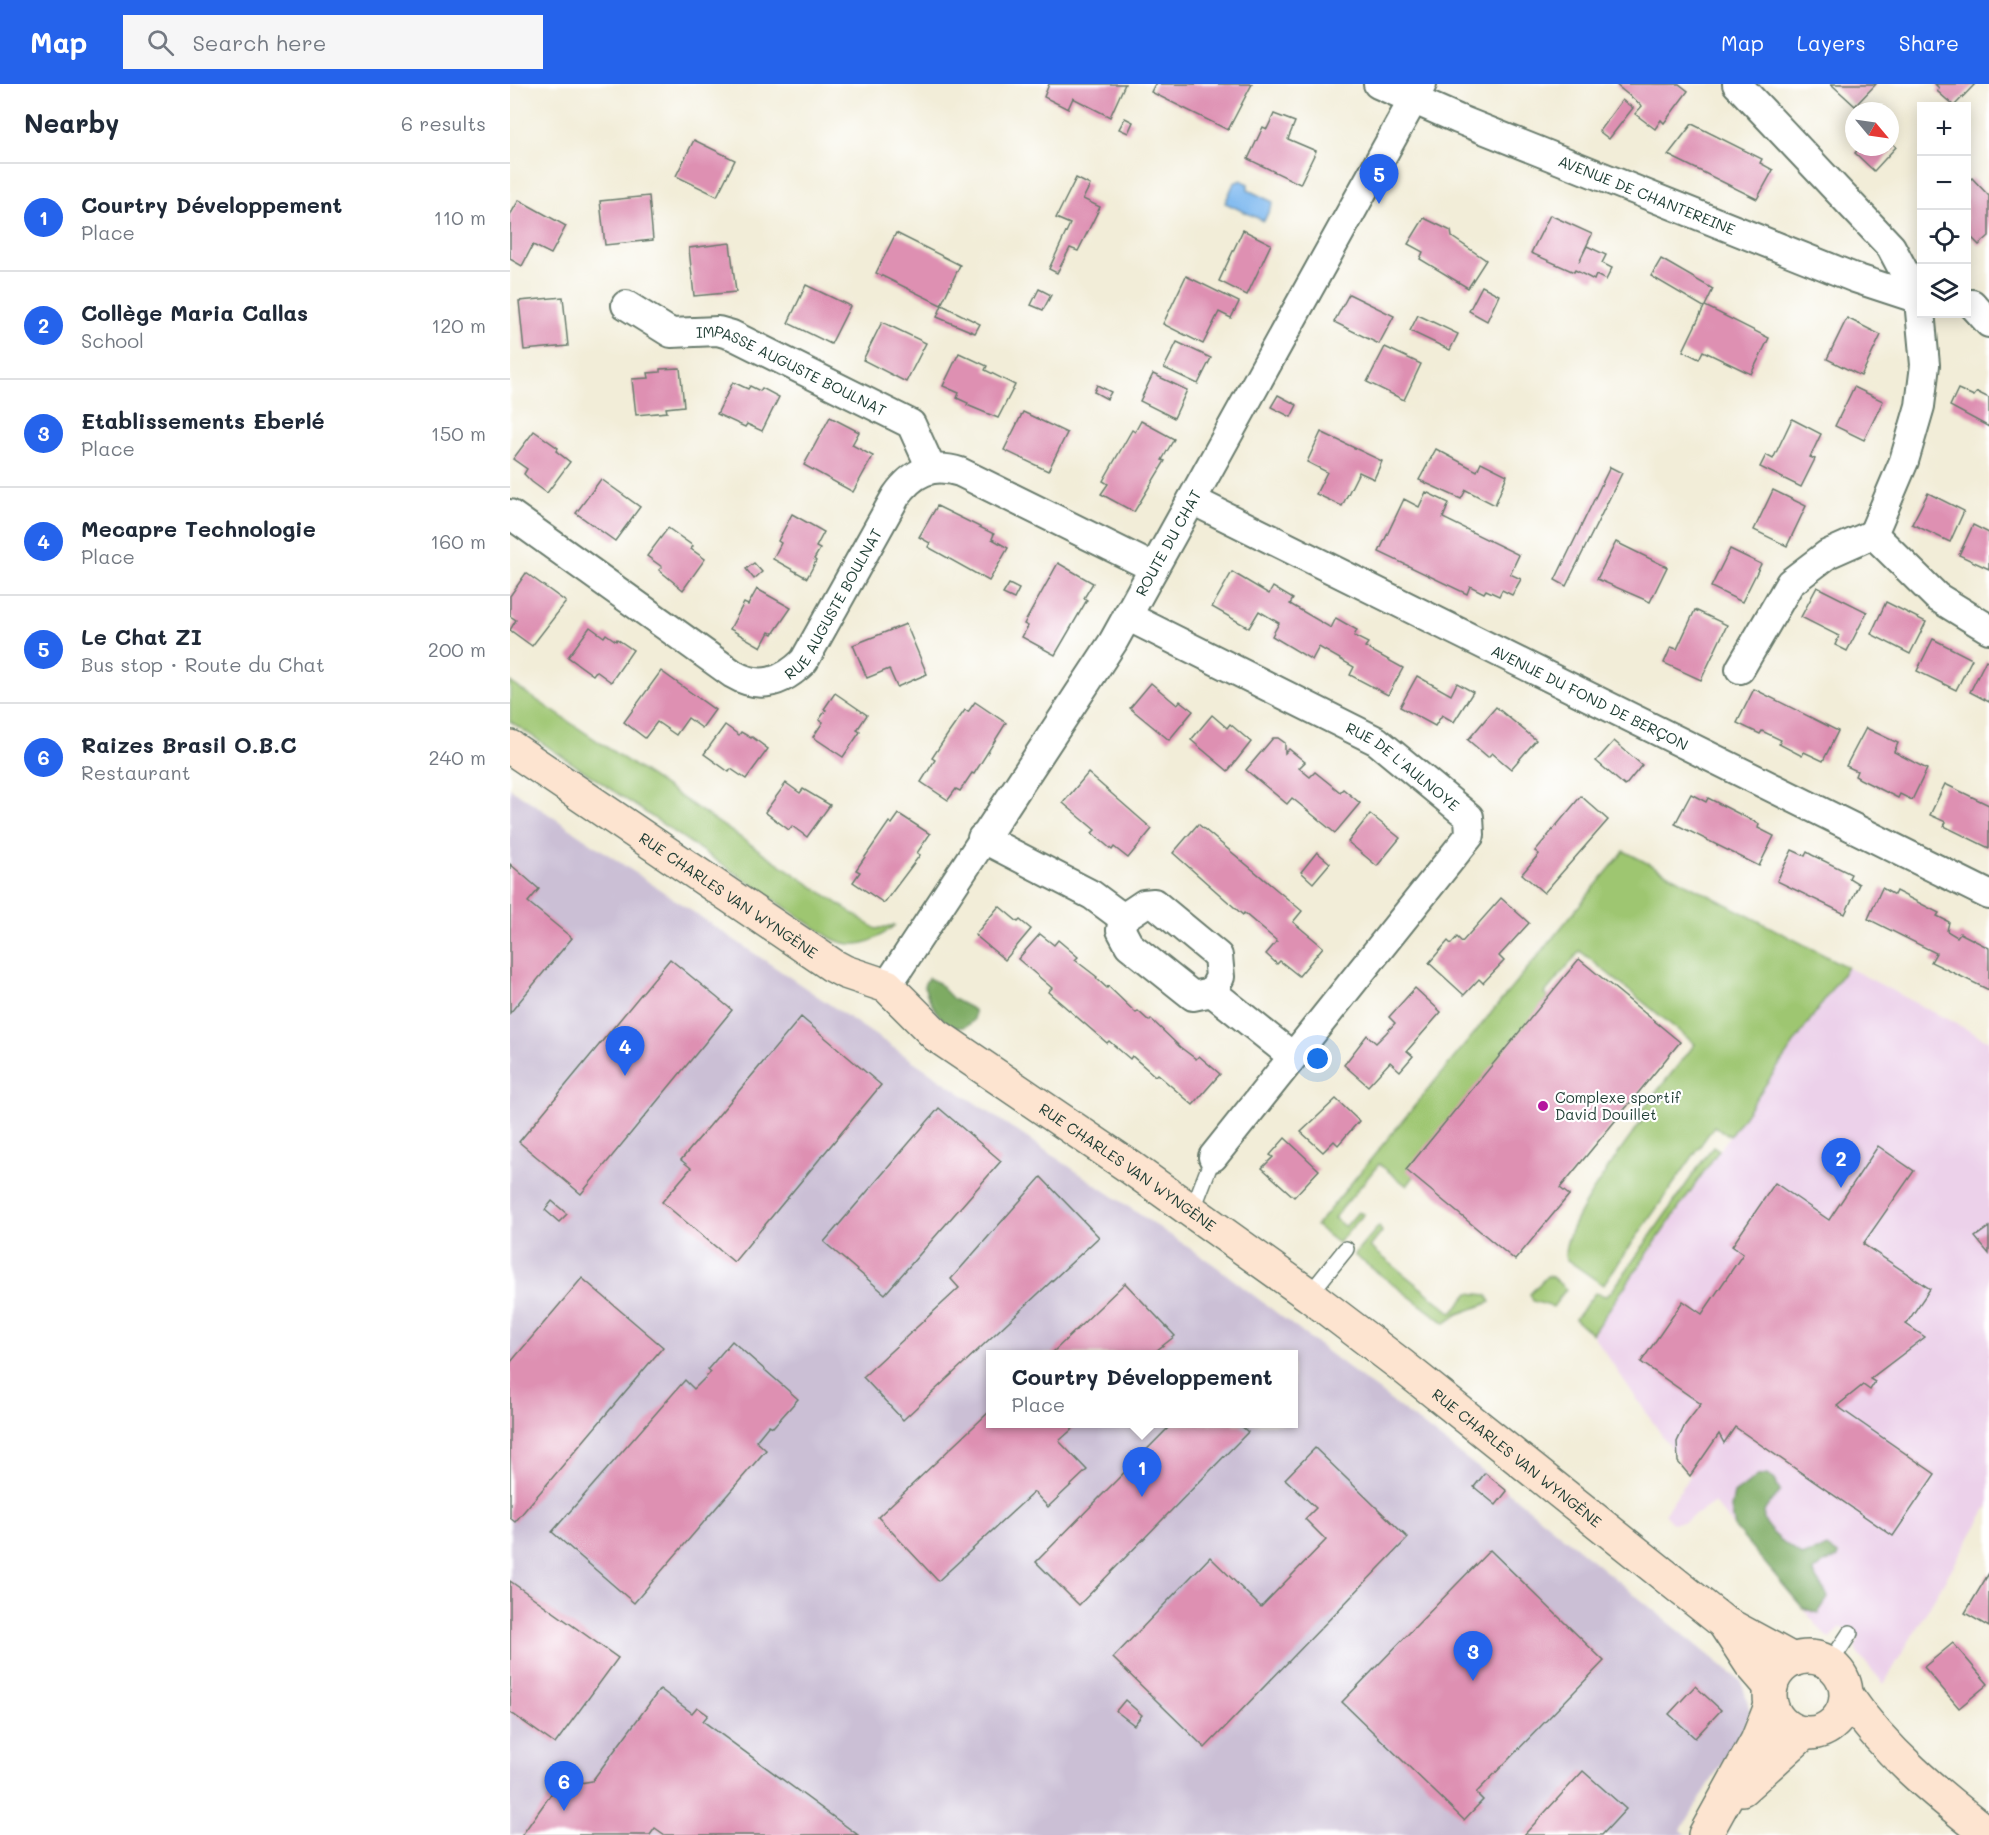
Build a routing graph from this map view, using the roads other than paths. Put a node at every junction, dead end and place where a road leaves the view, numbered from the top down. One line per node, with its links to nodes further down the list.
1 (1378, 84): 3 (street, AVENUE DE CHANTEREINE)
2 (1737, 84): 4 (street)
3 (1417, 92): 5 (street, AVENUE DE CHANTEREINE); 9 (street, ROUTE DU CHAT)
4 (1917, 295)
5 (1917, 299)
6 (626, 305): 8 (street, IMPASSE AUGUSTE BOULNAT)
7 (1921, 318): 11 (street)
8 (931, 468): 10 (street, RUE AUGUSTE BOULNAT); 12 (street)
9 (1192, 500): 12 (street, ROUTE DU CHAT); 18 (street, AVENUE DU FOND DE BERÇON)
10 (510, 514)
11 (1873, 534): 14 (street); 15 (street)
12 (1154, 568): 13 (street, ROUTE DU CHAT)
13 (1127, 616): 17 (street, ROUTE DU CHAT); 22 (street, RUE DE L'AULNOYE)
14 (1989, 629)
15 (1740, 669)
16 (510, 747): 20 (street, RUE CHARLES VAN WYNGÈNE)
17 (982, 838): 19 (street); 20 (street, ROUTE DU CHAT)
18 (1989, 895)
19 (1123, 918): 21 (street); 21 (street)
20 (886, 986): 24 (street, RUE CHARLES VAN WYNGÈNE)
21 (1212, 992): 22 (street)
22 (1292, 1056): 23 (street, RUE DE L'AULNOYE)
23 (1213, 1157): 24 (lane, RUE DE L'AULNOYE)
24 (1192, 1211): 26 (street, RUE CHARLES VAN WYNGÈNE)
25 (1346, 1249): 26 (lane)
26 (1309, 1295): 27 (street, RUE CHARLES VAN WYNGÈNE)
27 (1723, 1622): 29 (street, RUE CHARLES VAN WYNGÈNE); 31 (street, RUE CHARLES VAN WYNGÈNE)
28 (1850, 1633): 30 (lane)
29 (1793, 1660): 30 (street); 31 (street)
30 (1830, 1663): 32 (street)
31 (1771, 1696): 33 (street); 35 (street)
32 (1847, 1696): 33 (street); 34 (street)
33 (1813, 1732): 34 (street); 35 (street)
34 (1924, 1784): 36 (street)
35 (1714, 1822)
36 (1989, 1835)

